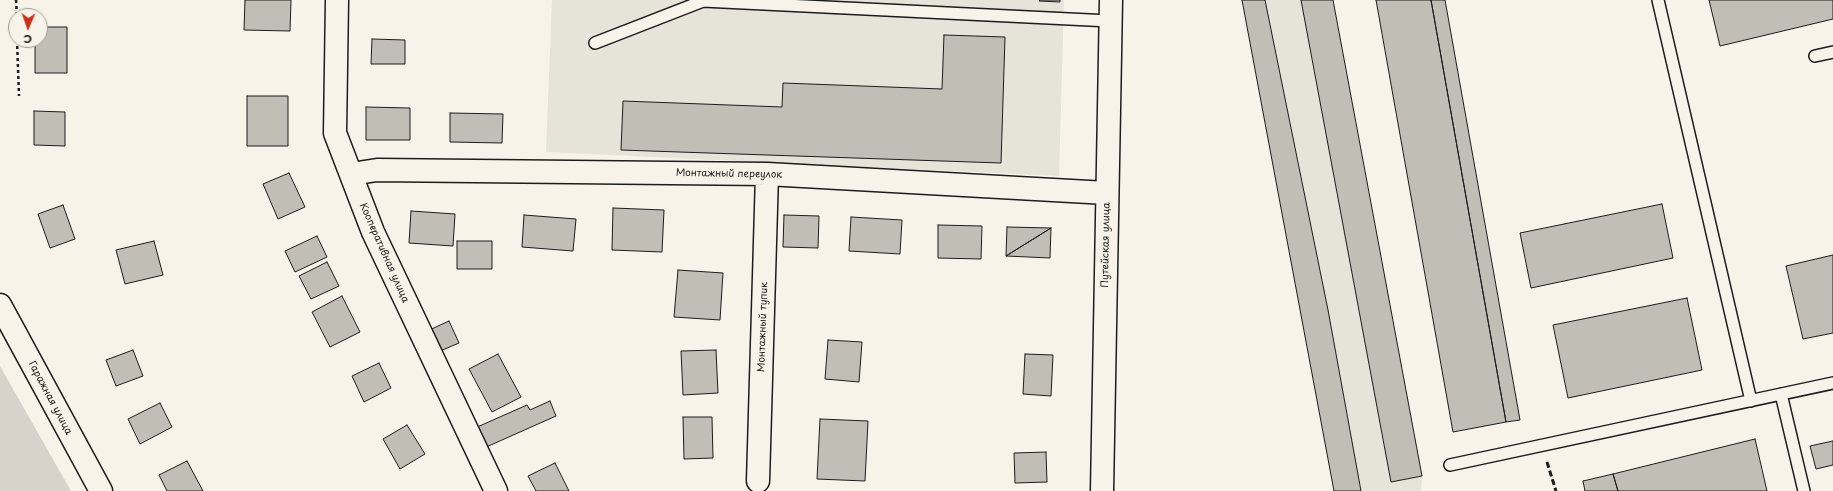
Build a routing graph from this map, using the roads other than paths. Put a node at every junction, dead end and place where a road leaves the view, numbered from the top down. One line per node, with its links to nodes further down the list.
1 (337, 0): 8 (street, Кооперативная улица)
2 (1110, 0): 4 (street, Путейская улица)
3 (1658, 0): 14 (lane)
4 (1110, 21): 5 (lane); 10 (street, Путейская улица)
5 (595, 43)
6 (1833, 52): 7 (lane)
7 (1815, 56)
8 (351, 174): 9 (street, Монтажный переулок); 18 (street, Кооперативная улица)
9 (767, 174): 10 (street, Монтажный переулок); 16 (street, Монтажный тупик)
10 (1107, 193): 19 (street, Путейская улица)
11 (0, 304): 17 (street, Гаражная улица)
12 (1833, 383): 13 (lane)
13 (1781, 394): 14 (lane); 20 (lane)
14 (1751, 401): 15 (lane)
15 (1450, 465)
16 (758, 481)
17 (101, 491)
18 (496, 491)
19 (1102, 491)
20 (1804, 491)

